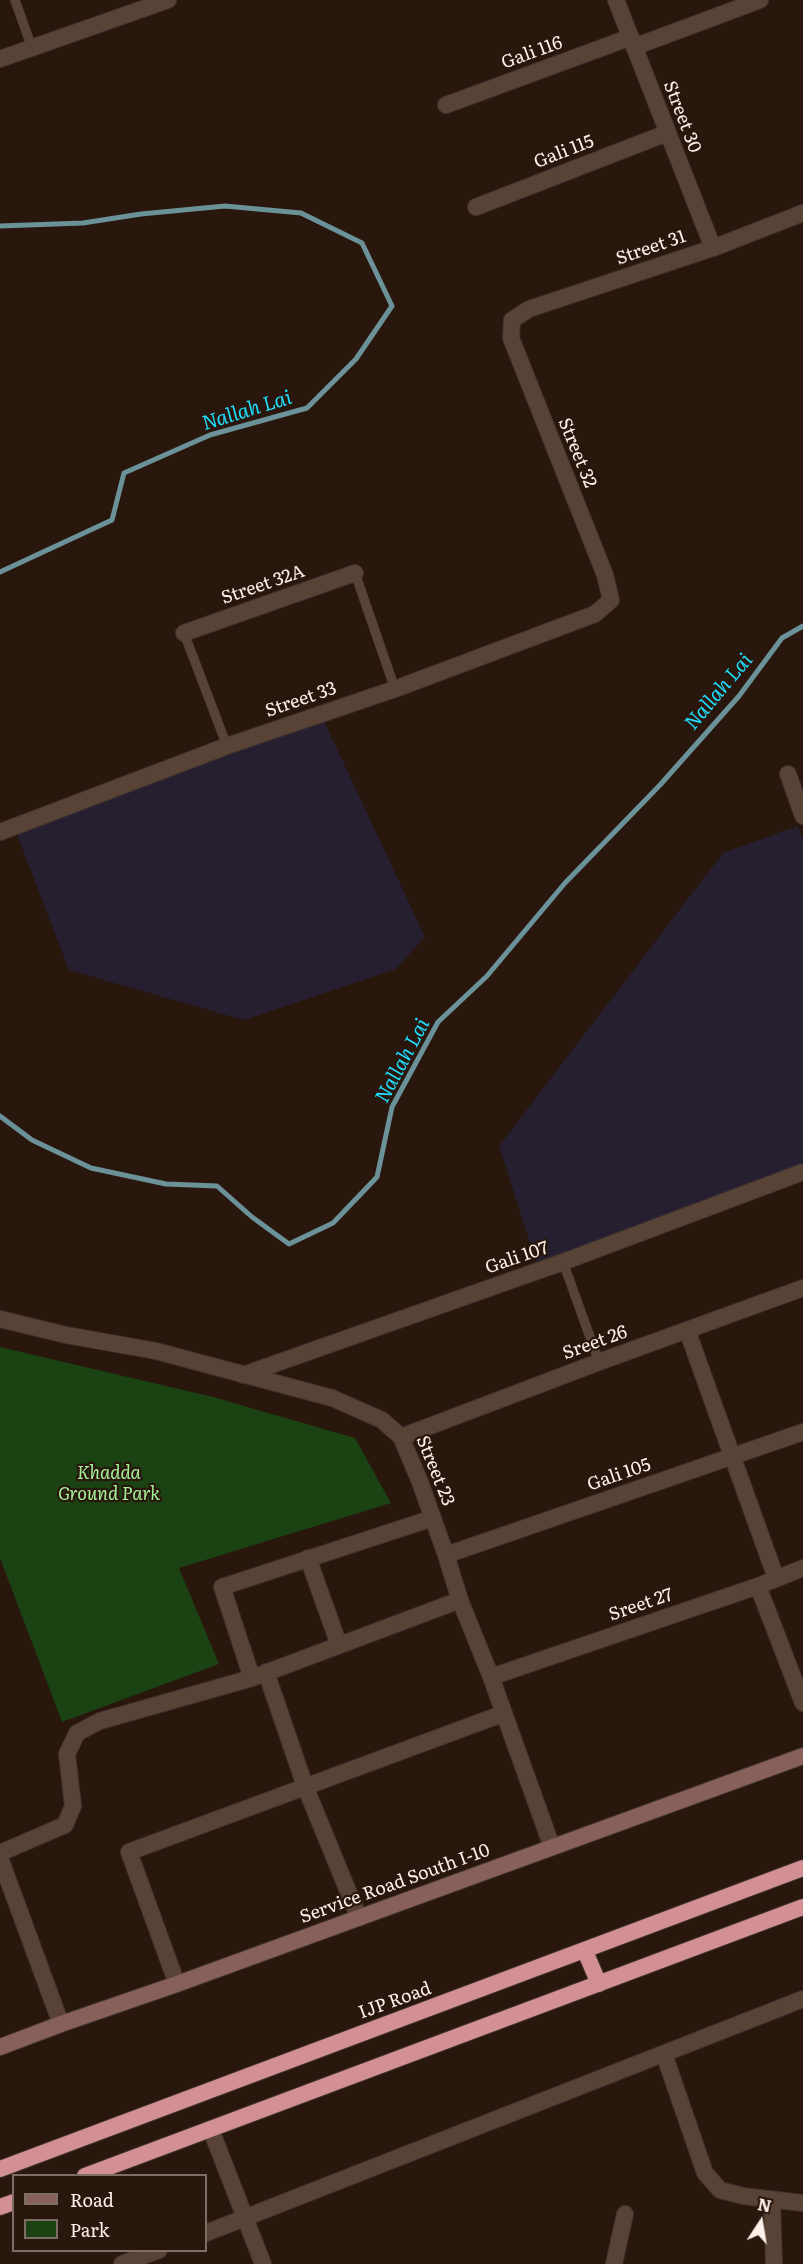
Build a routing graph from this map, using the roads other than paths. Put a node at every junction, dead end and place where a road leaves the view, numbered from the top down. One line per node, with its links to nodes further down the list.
1 (15, 0): 6 (lane)
2 (168, 0): 6 (street)
3 (616, 0): 5 (street, Street 30)
4 (760, 0): 5 (street, Gali 116)
5 (633, 42): 8 (street, Gali 116); 9 (street, Street 30)
6 (32, 48): 7 (street)
7 (0, 59)
8 (446, 105)
9 (667, 133): 10 (street, Gali 115); 12 (street, Street 30)
10 (476, 207)
11 (803, 213): 12 (street, Street 31)
12 (713, 248): 13 (street, Street 31)
13 (512, 320): 15 (street, Street 32)
14 (355, 573): 16 (street, Street 32A); 17 (lane)
15 (611, 600): 17 (street, Street 33)
16 (184, 633): 18 (lane)
17 (395, 689): 18 (street, Street 33)
18 (227, 746): 21 (street, Street 33)
19 (788, 774): 20 (street)
20 (803, 816)
21 (0, 832)
22 (803, 1172): 23 (street, Gali 107)
23 (563, 1262): 27 (lane); 28 (street, Gali 107)
24 (803, 1288): 26 (street, Sreet 26)
25 (0, 1319): 28 (street, Street 23)
26 (687, 1330): 27 (street, Sreet 26); 31 (street)
27 (599, 1362): 30 (street, Sreet 26)
28 (243, 1375): 30 (street, Street 23)
29 (803, 1432): 31 (street, Gali 105)
30 (401, 1437): 32 (street, Street 23)
31 (733, 1457): 33 (street, Gali 105); 36 (street)
32 (433, 1518): 33 (street, Street 23); 34 (street)
33 (446, 1555): 38 (street, Street 23)
34 (308, 1558): 39 (street); 40 (street)
35 (803, 1568): 36 (street, Sreet 27)
36 (776, 1578): 37 (street, Sreet 27)
37 (758, 1586): 41 (street, Sreet 27); 42 (street)
38 (460, 1600): 39 (street); 41 (street, Street 23)
39 (339, 1645): 40 (street)
40 (259, 1675): 45 (street); 47 (street)
41 (491, 1677): 43 (street, Street 23)
42 (803, 1703)
43 (502, 1714): 45 (street); 46 (street, Street 23)
44 (803, 1756): 46 (main road, Service Road South I-10)
45 (305, 1786): 51 (street); 54 (street)
46 (552, 1847): 51 (main road, Service Road South I-10)
47 (0, 1853)
48 (0, 1858): 56 (street)
49 (803, 1868): 52 (highway, IJP Road)
50 (803, 1907): 53 (highway)
51 (359, 1918): 54 (main road, Service Road South I-10)
52 (585, 1951): 53 (highway); 60 (highway, IJP Road)
53 (599, 1983): 59 (highway)
54 (177, 1984): 56 (main road, Service Road South I-10)
55 (803, 1999): 58 (street)
56 (61, 2024): 57 (main road, Service Road South I-10)
57 (0, 2047)
58 (664, 2054): 62 (street); 65 (street)
59 (211, 2130): 61 (highway); 65 (street)
60 (0, 2169)
61 (88, 2174)
62 (772, 2200): 63 (street); 71 (street)
63 (803, 2203)
64 (625, 2214): 70 (street)
65 (245, 2218): 66 (street); 69 (street)
66 (207, 2233)
67 (154, 2252): 68 (street)
68 (122, 2264)
69 (263, 2264)
70 (614, 2264)
71 (774, 2264)

